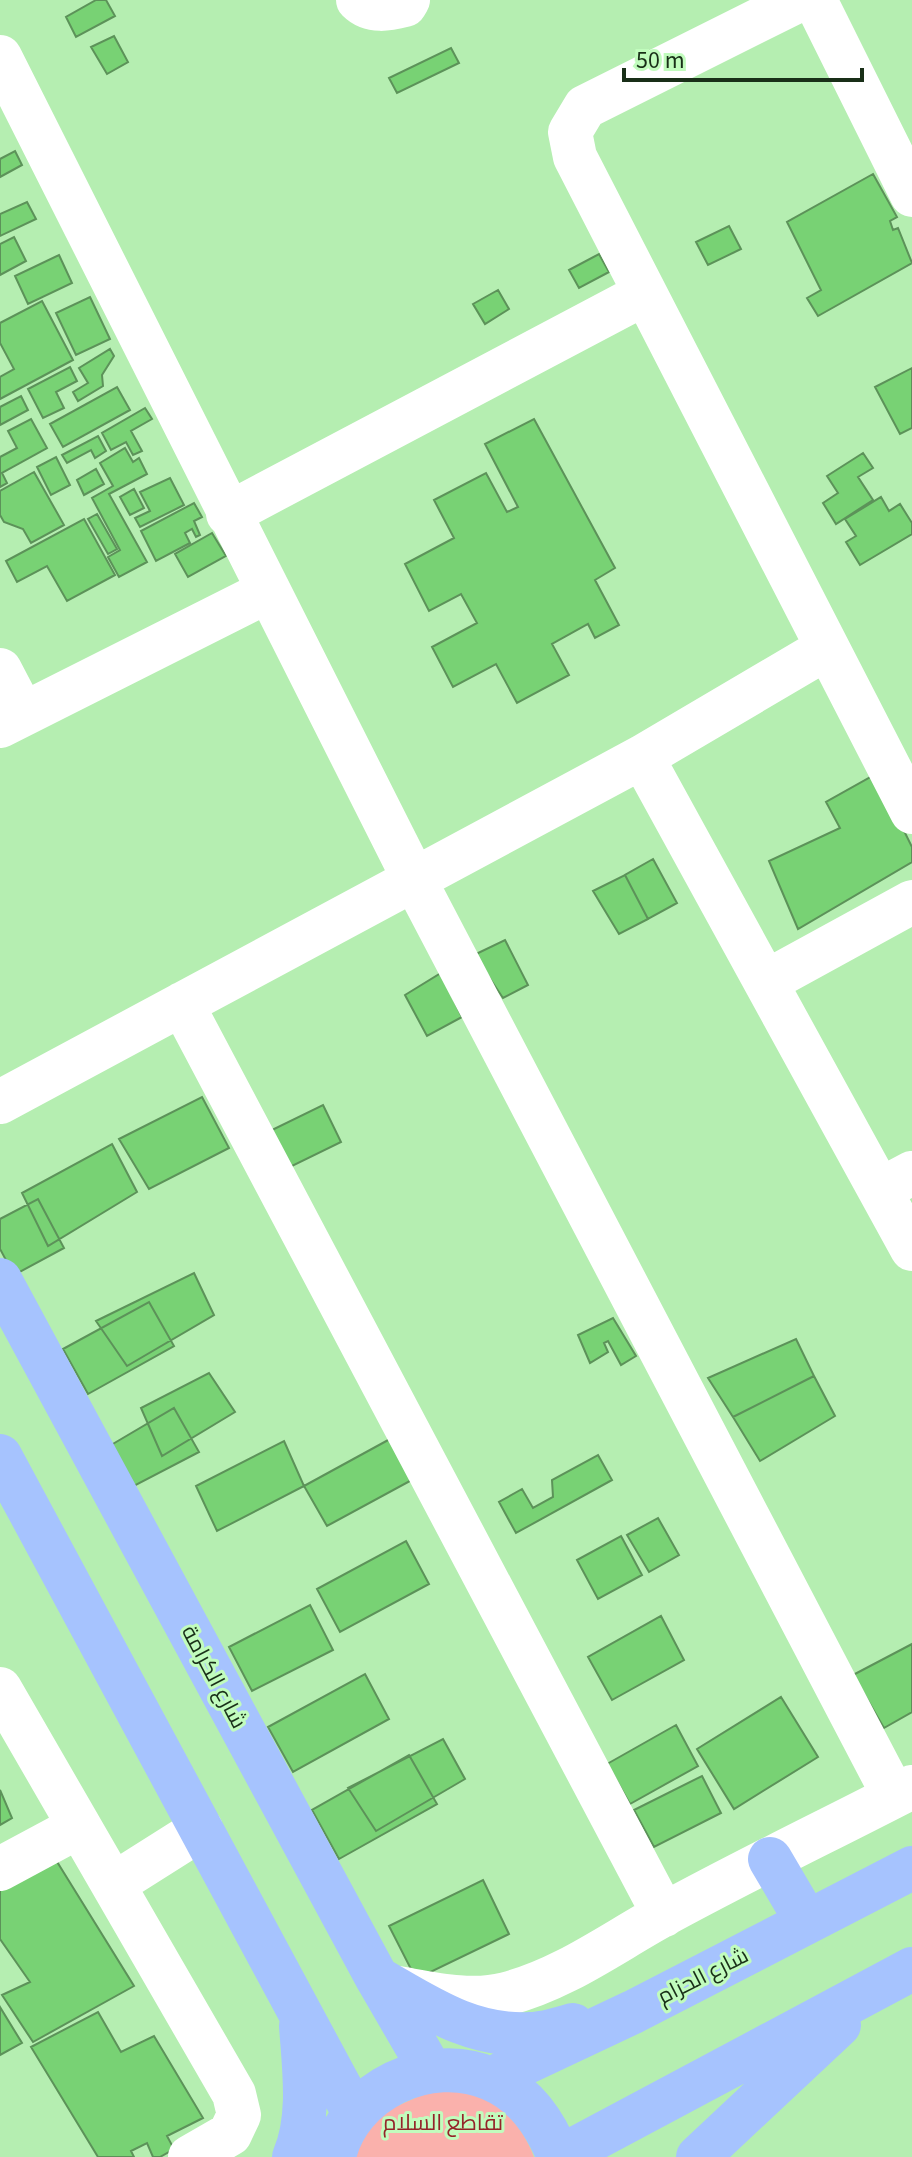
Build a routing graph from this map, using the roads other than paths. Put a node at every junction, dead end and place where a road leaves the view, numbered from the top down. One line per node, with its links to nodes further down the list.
1 (358, 0): 2 (street)
2 (408, 0)
3 (799, 0): 7 (street)
4 (815, 0): 6 (street)
5 (0, 57): 8 (street)
6 (912, 195)
7 (644, 294): 8 (street); 10 (street)
8 (228, 514): 9 (street)
9 (268, 591): 12 (street); 15 (street)
10 (827, 648): 13 (street); 14 (street)
11 (0, 670): 12 (street)
12 (12, 720)
13 (642, 757): 15 (street); 17 (street)
14 (912, 812)
15 (414, 879): 18 (street); 25 (street)
16 (912, 902): 17 (street)
17 (766, 982): 20 (street)
18 (182, 1004): 19 (street); 32 (street)
19 (0, 1102)
20 (896, 1182): 21 (street)
21 (912, 1249)
22 (0, 1280): 35 (main road, شارع الكرامة)
23 (0, 1456): 27 (main road)
24 (0, 1689): 26 (street)
25 (903, 1791): 28 (street)
26 (78, 1827): 30 (street); 31 (street)
27 (201, 1829): 31 (street); 36 (main road)
28 (770, 1859): 32 (street); 33 (main road)
29 (912, 1868): 33 (main road, شارع الحزام)
30 (0, 1869)
31 (114, 1884): 41 (street)
32 (664, 1915): 35 (street)
33 (807, 1922): 37 (main road, شارع الحزام)
34 (897, 1976): 44 (main road); 45 (main road)
35 (386, 1983): 37 (main road); 38 (main road, شارع الكرامة)
36 (300, 2012): 40 (main road); 42 (main road)
37 (633, 2012): 39 (main road, شارع الحزام)
38 (431, 2071): 39 (main road); 40 (main road)
39 (491, 2079): 44 (main road)
40 (354, 2113): 43 (main road)
41 (190, 2157)
42 (294, 2157)
43 (334, 2157)
44 (559, 2157)
45 (698, 2157)

